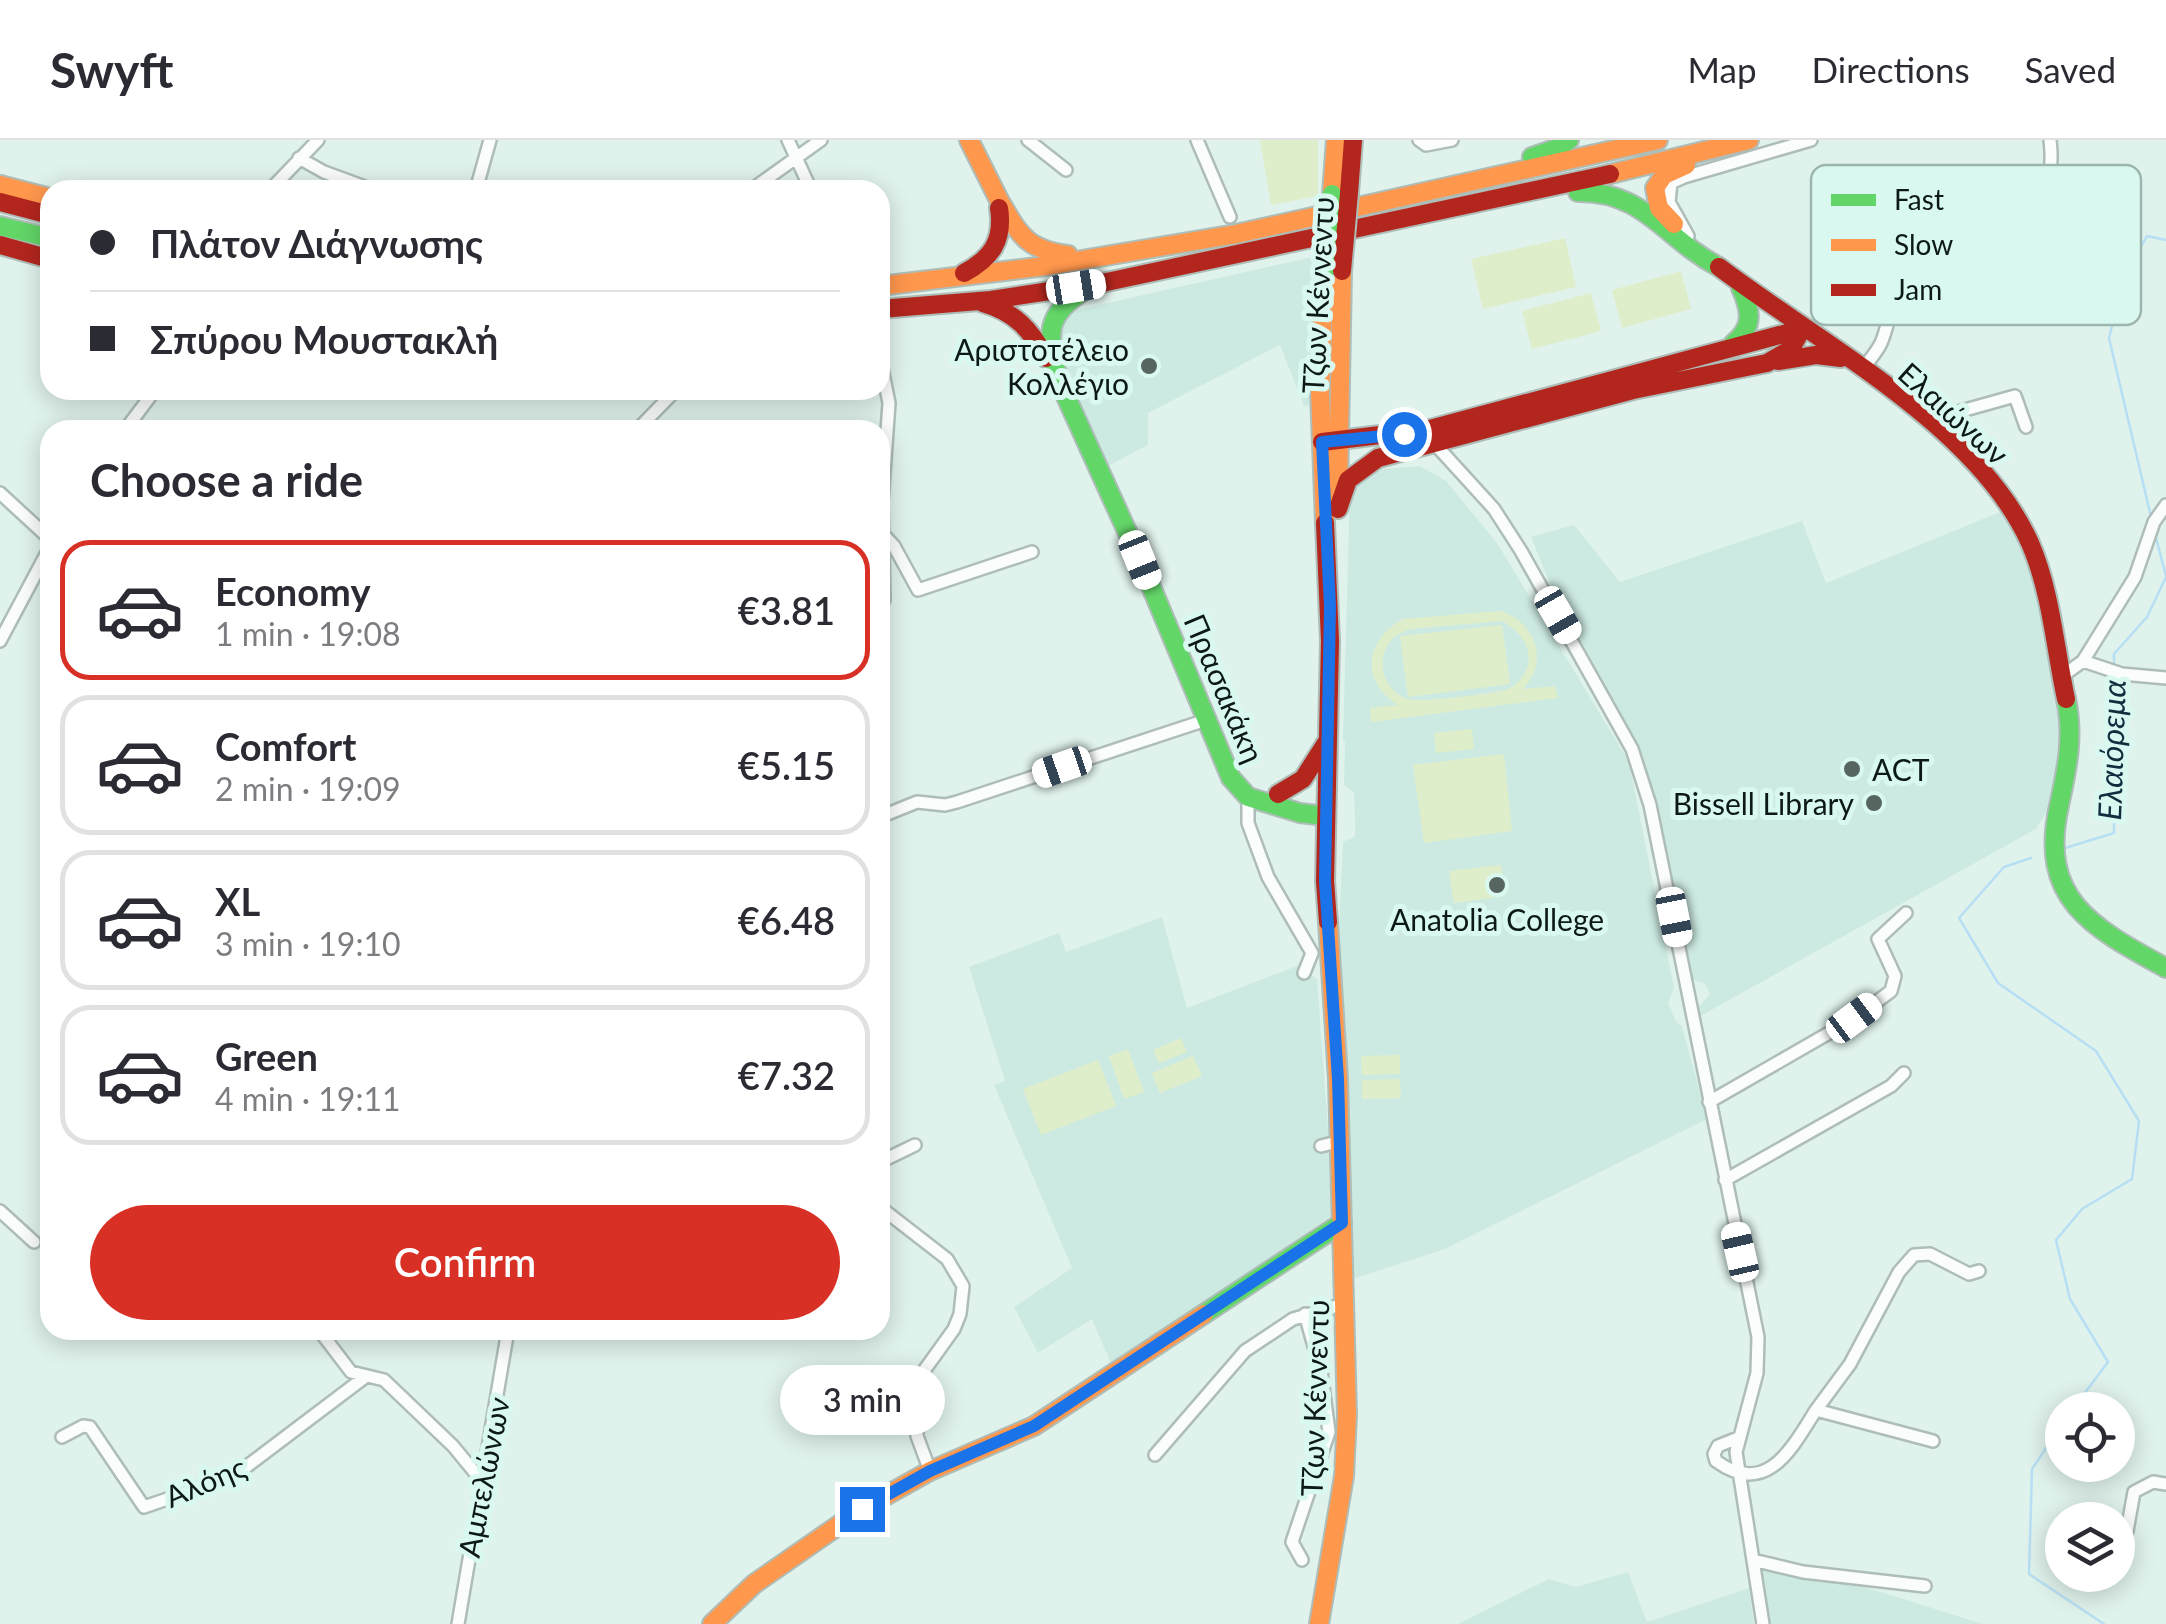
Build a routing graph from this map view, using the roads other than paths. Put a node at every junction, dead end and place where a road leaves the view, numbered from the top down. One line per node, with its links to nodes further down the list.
1 (318, 140): 18 (street)
2 (490, 140): 24 (street)
3 (788, 140): 19 (street)
4 (820, 140): 19 (street)
5 (970, 140): 31 (main road)
6 (1028, 140): 21 (street)
7 (1197, 140): 34 (street)
8 (1336, 140): 29 (main road, Τζων Κέννεντυ)
9 (1353, 140): 29 (main road, Τζων Κέννεντυ)
10 (1419, 140): 11 (street)
11 (1452, 140)
12 (1569, 140): 28 (main road)
13 (1658, 140): 28 (main road)
14 (1748, 140): 35 (main road)
15 (1770, 140): 38 (main road)
16 (1811, 140): 38 (street)
17 (2050, 140): 20 (street)
18 (299, 158): 22 (street); 23 (street)
19 (796, 158): 25 (street); 26 (street)
20 (2050, 165)
21 (1066, 170)
22 (279, 180)
23 (344, 180)
24 (479, 180)
25 (766, 180)
26 (806, 180)
27 (0, 185): 30 (main road)
28 (1432, 192): 41 (main road)
29 (1341, 193): 60 (main road, Τζων Κέννεντυ, bridge)
30 (40, 195)
31 (999, 200): 41 (main road); 43 (main road)
32 (0, 202): 33 (main road)
33 (40, 212)
34 (1230, 217)
35 (1415, 218): 42 (main road); 44 (main road)
36 (0, 226): 37 (main road)
37 (40, 236)
38 (1688, 236): 42 (main road)
39 (0, 244): 40 (main road)
40 (40, 256)
41 (1097, 258): 43 (main road)
42 (1719, 268): 45 (main road, Ελαιώνων)
43 (940, 280): 46 (main road)
44 (1105, 283): 47 (main road); 54 (main road)
45 (1739, 284): 50 (main road, Ελαιώνων); 51 (main road)
46 (890, 285)
47 (970, 302): 48 (main road); 54 (main road)
48 (890, 309)
49 (1887, 325): 53 (street)
50 (1802, 329): 51 (main road); 52 (main road); 53 (main road, Ελαιώνων)
51 (1725, 348): 60 (main road)
52 (1767, 363): 53 (main road); 59 (main road)
53 (1854, 365): 57 (main road, Ελαιώνων)
54 (1058, 379): 74 (main road, Πρασακάκη)
55 (666, 400): 56 (street)
56 (647, 420)
57 (1928, 420): 58 (street); 72 (main road, Ελαιώνων)
58 (2026, 427)
59 (1434, 443): 61 (main road); 85 (street)
60 (1331, 449): 61 (main road); 64 (main road, Τζων Κέννεντυ); 69 (main road, Τζων Κέννεντυ)
61 (1401, 452): 64 (main road)
62 (0, 493): 65 (street)
63 (2166, 505): 71 (street)
64 (1338, 508): 69 (main road, Τζων Κέννεντυ)
65 (40, 533)
66 (890, 542): 67 (street)
67 (1032, 552)
68 (40, 563): 70 (street)
69 (1330, 572): 75 (main road, Τζων Κέννεντυ)
70 (0, 641)
71 (2083, 661): 72 (street); 73 (street)
72 (2061, 678): 82 (main road, Ελαιώνων)
73 (2166, 678)
74 (1206, 720): 78 (main road, Πρασακάκη); 79 (street)
75 (1329, 738): 76 (main road); 77 (main road, Τζων Κέννεντυ)
76 (1278, 794): 77 (main road, Πρασακάκη); 78 (main road, Πρασακάκη)
77 (1327, 796): 80 (main road, Τζων Κέννεντυ)
78 (1253, 798): 80 (main road, Πρασακάκη); 83 (street, Πρασακάκη)
79 (890, 813)
80 (1326, 816): 86 (main road, Τζων Κέννεντυ)
81 (1906, 913): 85 (street)
82 (2166, 968)
83 (1304, 974)
84 (1904, 1074): 90 (street)
85 (1709, 1102): 90 (street)
86 (1341, 1141): 88 (street); 93 (main road, Τζων Κέννεντυ)
87 (916, 1145): 89 (street)
88 (1321, 1146)
89 (890, 1157)
90 (1725, 1180): 103 (street)
91 (0, 1211): 94 (street)
92 (890, 1215): 106 (street)
93 (1342, 1223): 96 (main road, Τζων Κέννεντυ); 106 (main road)
94 (34, 1242)
95 (1978, 1271): 101 (street)
96 (1344, 1304): 97 (street); 116 (main road, Τζων Κέννεντυ)
97 (1305, 1314): 105 (street); 111 (street)
98 (328, 1340): 100 (street)
99 (507, 1340): 108 (street, Αμπελώνων)
100 (365, 1378): 102 (street, Αλόης); 108 (street)
101 (1816, 1410): 104 (street); 107 (street)
102 (62, 1437)
103 (1738, 1438): 107 (street); 107 (street)
104 (1934, 1441)
105 (1155, 1456)
106 (930, 1471): 115 (main road)
107 (1737, 1472): 112 (street)
108 (481, 1480): 114 (street, Αμπελώνων)
109 (2166, 1484): 110 (street)
110 (2132, 1502)
111 (1302, 1560)
112 (1753, 1560): 113 (street); 117 (street)
113 (1925, 1586)
114 (458, 1624)
115 (712, 1624)
116 (1318, 1624)
117 (1763, 1624)

